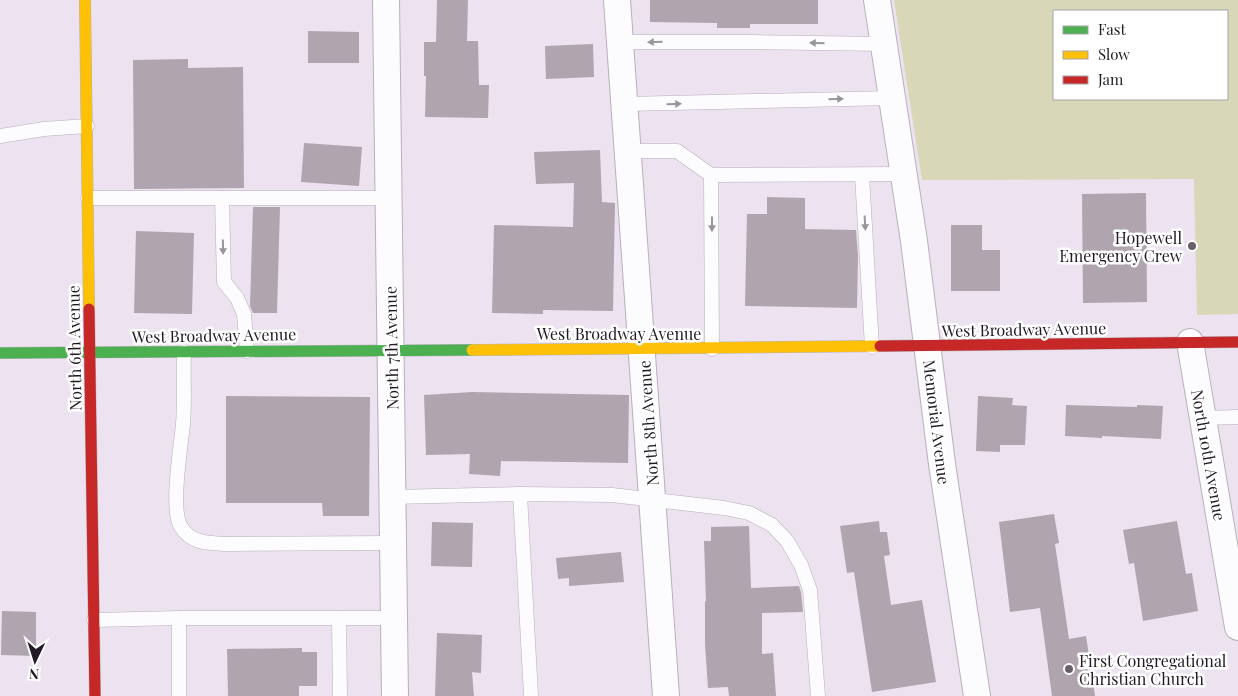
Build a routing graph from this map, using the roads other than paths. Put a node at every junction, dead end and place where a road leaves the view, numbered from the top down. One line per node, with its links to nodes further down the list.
1 (85, 0): 9 (main road, North 6th Avenue)
2 (386, 0): 17 (street, North 7th Avenue)
3 (617, 0): 5 (street, North 8th Avenue)
4 (876, 0): 6 (street, Memorial Avenue)
5 (620, 42): 6 (lane, one-way to 5); 8 (street, North 8th Avenue)
6 (883, 44): 7 (street, Memorial Avenue)
7 (892, 98): 8 (lane, one-way to 7); 12 (street, Memorial Avenue)
8 (625, 104): 11 (street, North 8th Avenue)
9 (87, 126): 10 (lane); 15 (main road, North 6th Avenue)
10 (0, 136)
11 (628, 151): 13 (lane); 22 (street, North 8th Avenue)
12 (903, 174): 14 (lane); 21 (street, Memorial Avenue)
13 (712, 175): 14 (lane); 23 (lane, one-way to 23)
14 (862, 175): 20 (lane, one-way to 20)
15 (88, 198): 16 (lane); 28 (main road, North 6th Avenue)
16 (222, 198): 17 (lane); 25 (lane, one-way to 25)
17 (388, 198): 24 (street, North 7th Avenue)
18 (1190, 342): 19 (main road, West Broadway Avenue); 21 (main road, West Broadway Avenue); 30 (street, North 10th Avenue)
19 (1238, 342)
20 (872, 347): 21 (main road, West Broadway Avenue); 23 (main road, West Broadway Avenue)
21 (927, 347): 47 (street, Memorial Avenue)
22 (642, 349): 23 (main road, West Broadway Avenue); 24 (main road, West Broadway Avenue); 33 (street, North 8th Avenue)
23 (712, 349)
24 (391, 350): 25 (main road, West Broadway Avenue); 32 (street, North 7th Avenue)
25 (247, 351): 26 (main road, West Broadway Avenue)
26 (184, 352): 28 (main road, West Broadway Avenue); 34 (lane)
27 (0, 353): 28 (main road, West Broadway Avenue)
28 (91, 353): 38 (main road, North 6th Avenue)
29 (1238, 417): 30 (lane)
30 (1202, 418): 39 (street, North 10th Avenue)
31 (520, 494): 32 (lane); 33 (lane); 44 (lane)
32 (392, 497): 34 (street, North 7th Avenue)
33 (653, 500): 45 (street, North 8th Avenue); 46 (lane)
34 (393, 543): 37 (street, North 7th Avenue)
35 (179, 618): 36 (lane); 38 (lane); 41 (lane)
36 (339, 618): 37 (lane); 42 (lane)
37 (394, 618): 43 (street, North 7th Avenue)
38 (94, 620): 40 (main road, North 6th Avenue)
39 (1238, 627)
40 (95, 696)
41 (179, 696)
42 (340, 696)
43 (395, 696)
44 (531, 696)
45 (666, 696)
46 (818, 696)
47 (977, 696)

